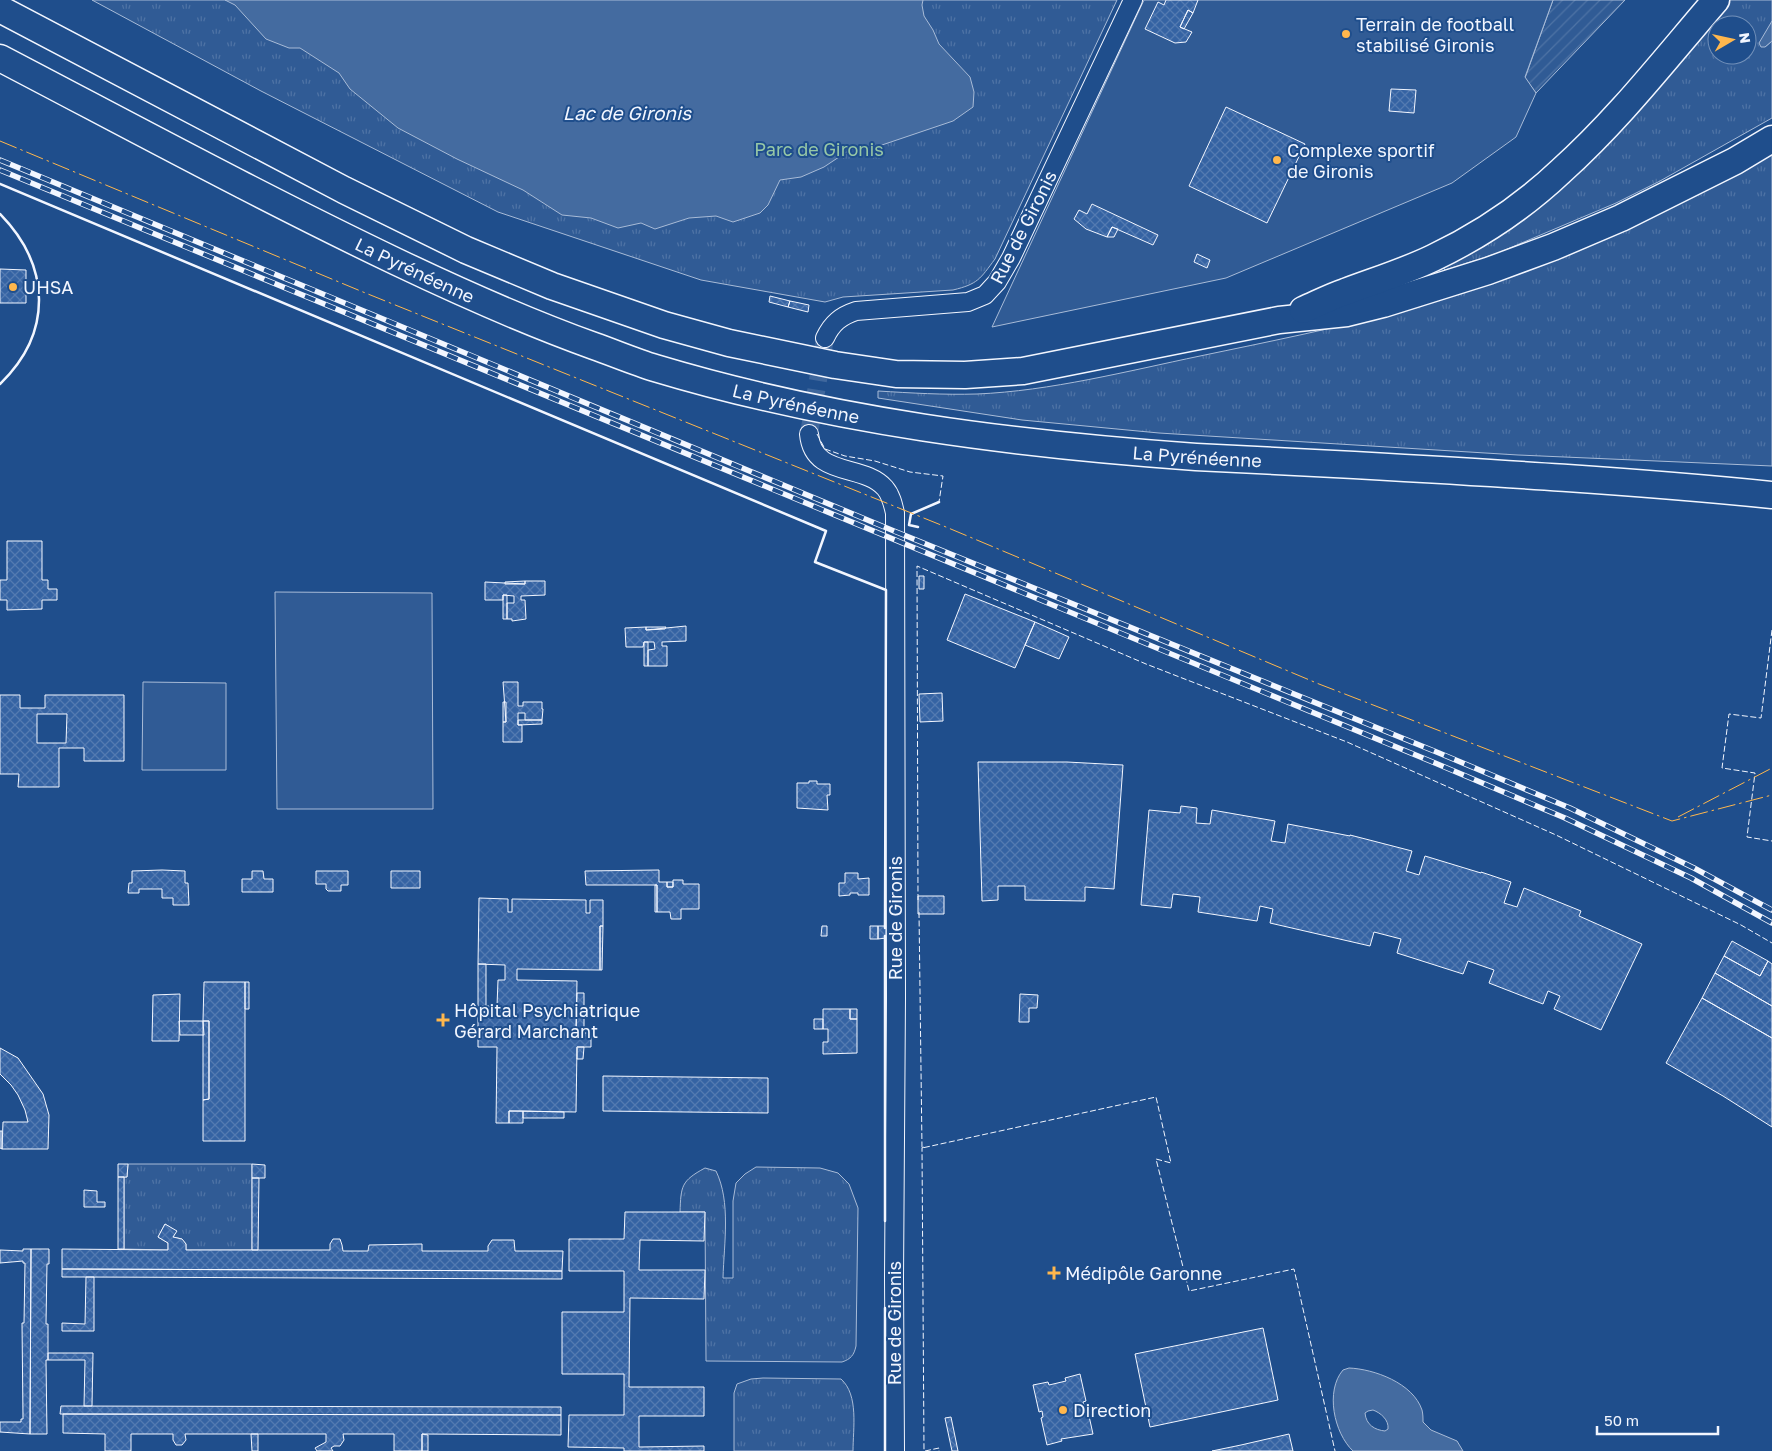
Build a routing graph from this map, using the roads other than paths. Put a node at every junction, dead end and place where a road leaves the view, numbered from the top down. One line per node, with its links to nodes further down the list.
1 (1132, 0): 7 (street, Rue de Gironis)
2 (1716, 0): 6 (highway)
3 (0, 10): 6 (highway)
4 (0, 58): 10 (highway, La Pyrénéenne)
5 (1772, 139): 6 (highway)
6 (1279, 320)
7 (825, 338)
8 (809, 434): 12 (street, Rue de Gironis)
9 (1772, 480): 10 (highway)
10 (1663, 484): 11 (highway)
11 (1772, 495)
12 (895, 1451)

